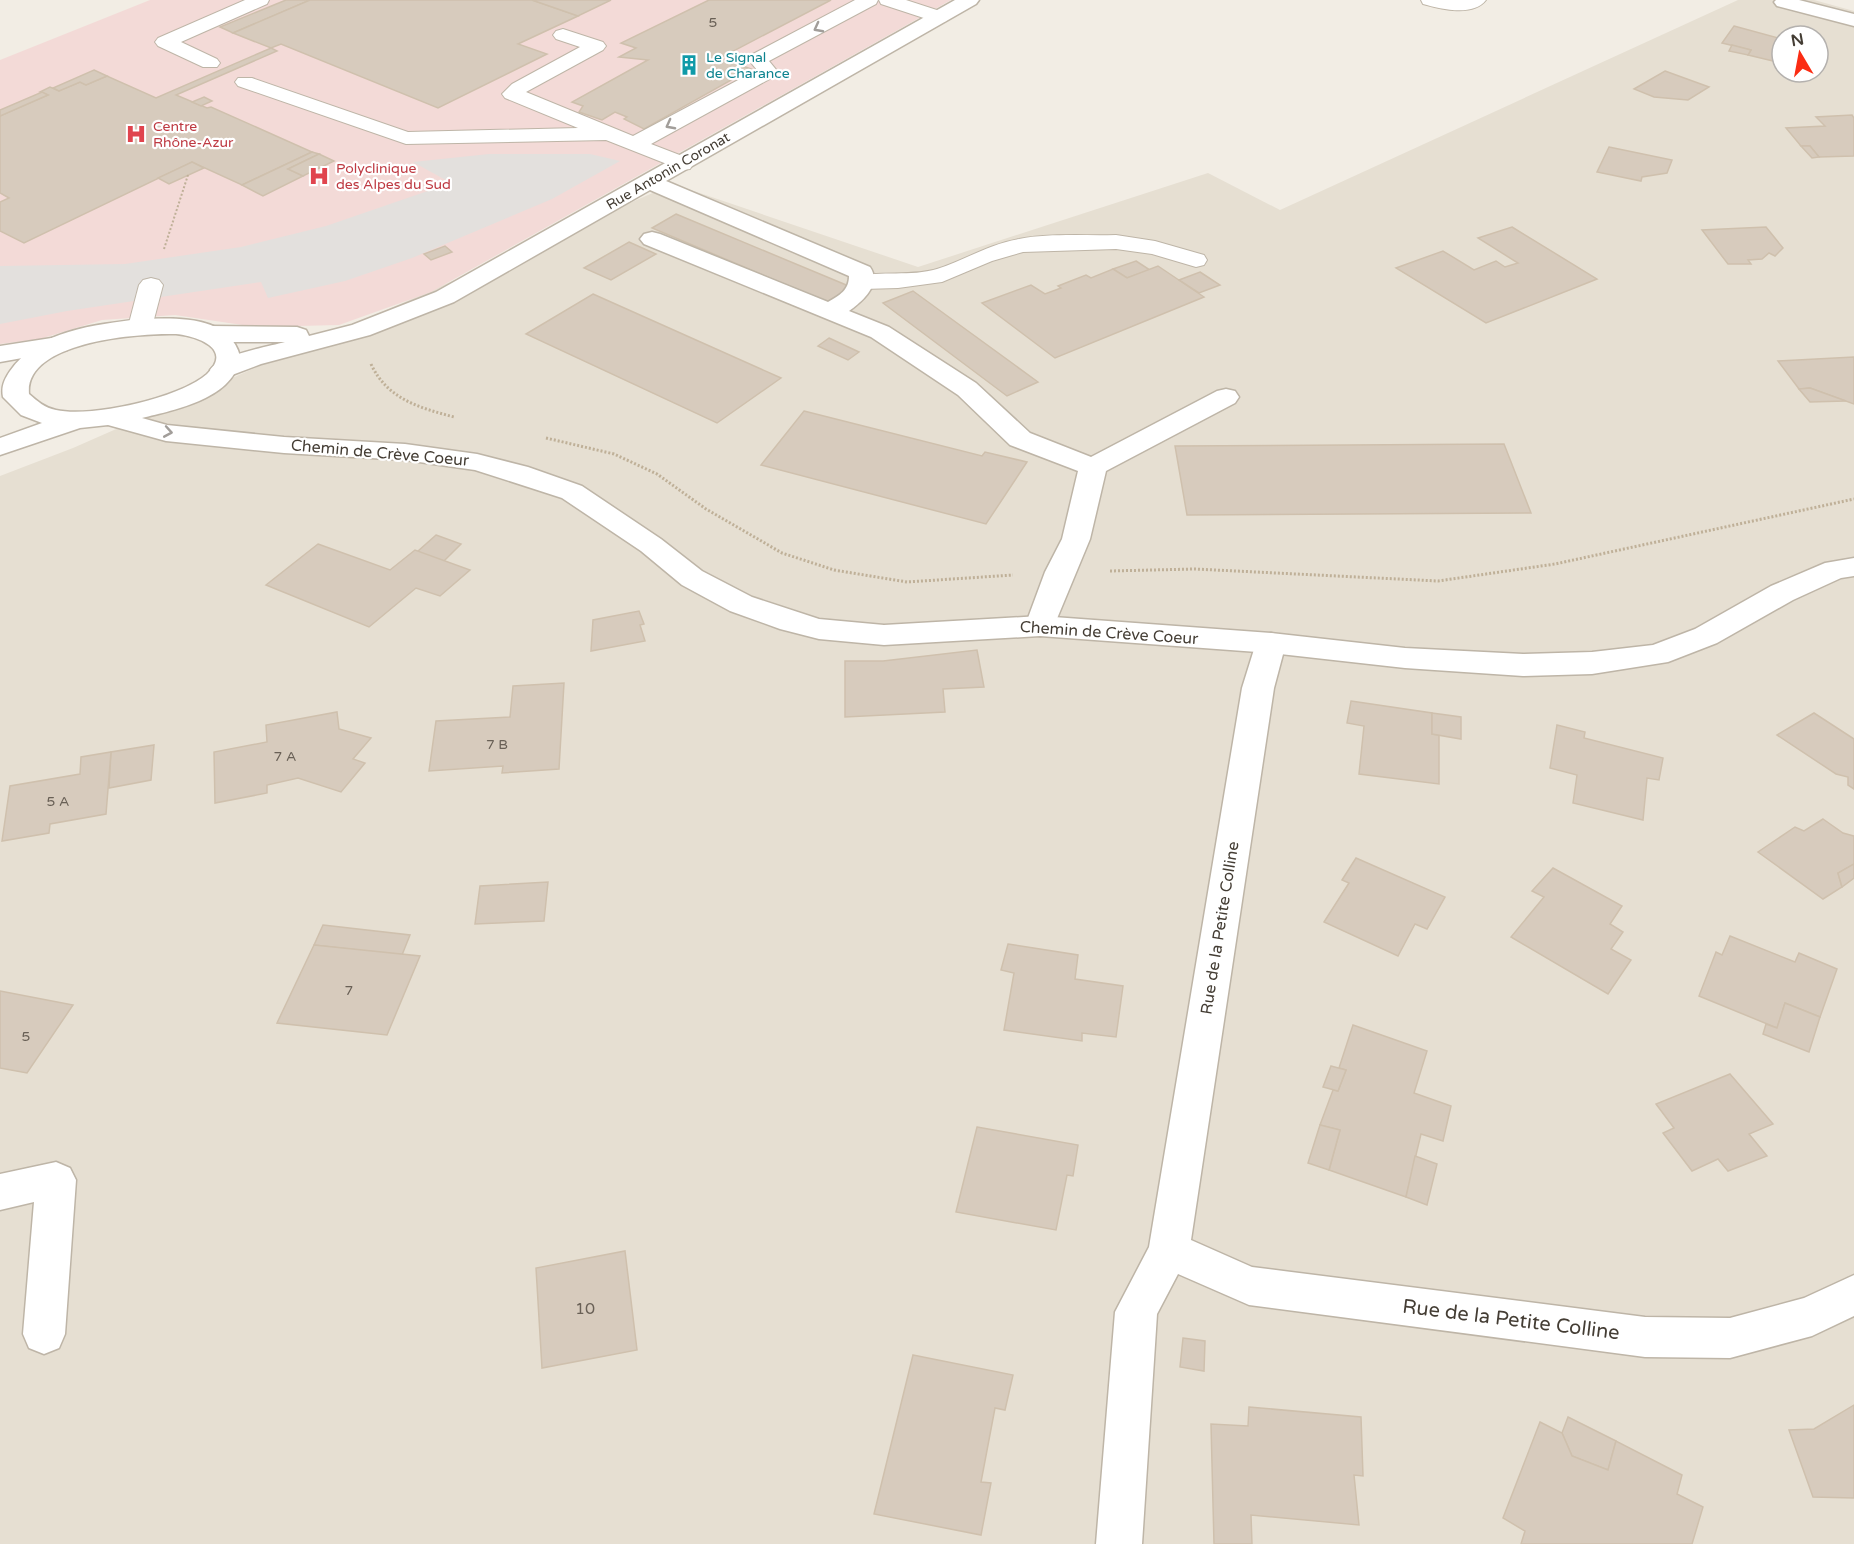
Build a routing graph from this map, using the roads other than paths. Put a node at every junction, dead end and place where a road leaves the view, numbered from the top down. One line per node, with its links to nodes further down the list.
1 (260, 0): 11 (lane)
2 (869, 0): 14 (lane, one-way to 14)
3 (888, 0): 8 (lane)
4 (969, 0): 8 (street, Rue Antonin Coronat)
5 (1430, 0): 6 (lane)
6 (1477, 0)
7 (1784, 2): 9 (street)
8 (939, 17): 15 (street, Rue Antonin Coronat)
9 (1854, 20)
10 (563, 35): 13 (lane)
11 (210, 63)
12 (245, 82): 13 (lane)
13 (612, 134): 14 (lane)
14 (635, 144): 15 (lane)
15 (682, 164): 16 (street, Rue Antonin Coronat)
16 (650, 182): 19 (street); 23 (street, Rue Antonin Coronat)
17 (652, 239): 21 (street)
18 (1196, 260): 19 (lane)
19 (863, 282): 21 (street)
20 (151, 285): 22 (lane)
21 (830, 312): 34 (street)
22 (140, 327): 24 (street, Rue Antonin Coronat); 25 (street, Rue Antonin Coronat)
23 (361, 330): 24 (street, Rue Antonin Coronat); 27 (street, Rue Antonin Coronat)
24 (212, 334): 27 (street)
25 (58, 345): 26 (street); 29 (street)
26 (0, 354)
27 (214, 378): 30 (street, Rue Antonin Coronat); 32 (street)
28 (1226, 396): 34 (street)
29 (8, 400): 31 (street)
30 (111, 418): 31 (street); 32 (street, Chemin de Crève Coeur, one-way to 32)
31 (74, 421): 33 (street)
32 (244, 439): 36 (street, Chemin de Crève Coeur)
33 (0, 447)
34 (1093, 467): 36 (street)
35 (1854, 567): 37 (street, Chemin de Crève Coeur)
36 (1040, 626): 37 (street, Chemin de Crève Coeur)
37 (1270, 642): 39 (street, Rue de la Petite Colline)
38 (0, 1192): 41 (street)
39 (1169, 1250): 40 (street, Rue de la Petite Colline); 42 (street, Rue de la Petite Colline)
40 (1854, 1294)
41 (44, 1334)
42 (1119, 1544)

